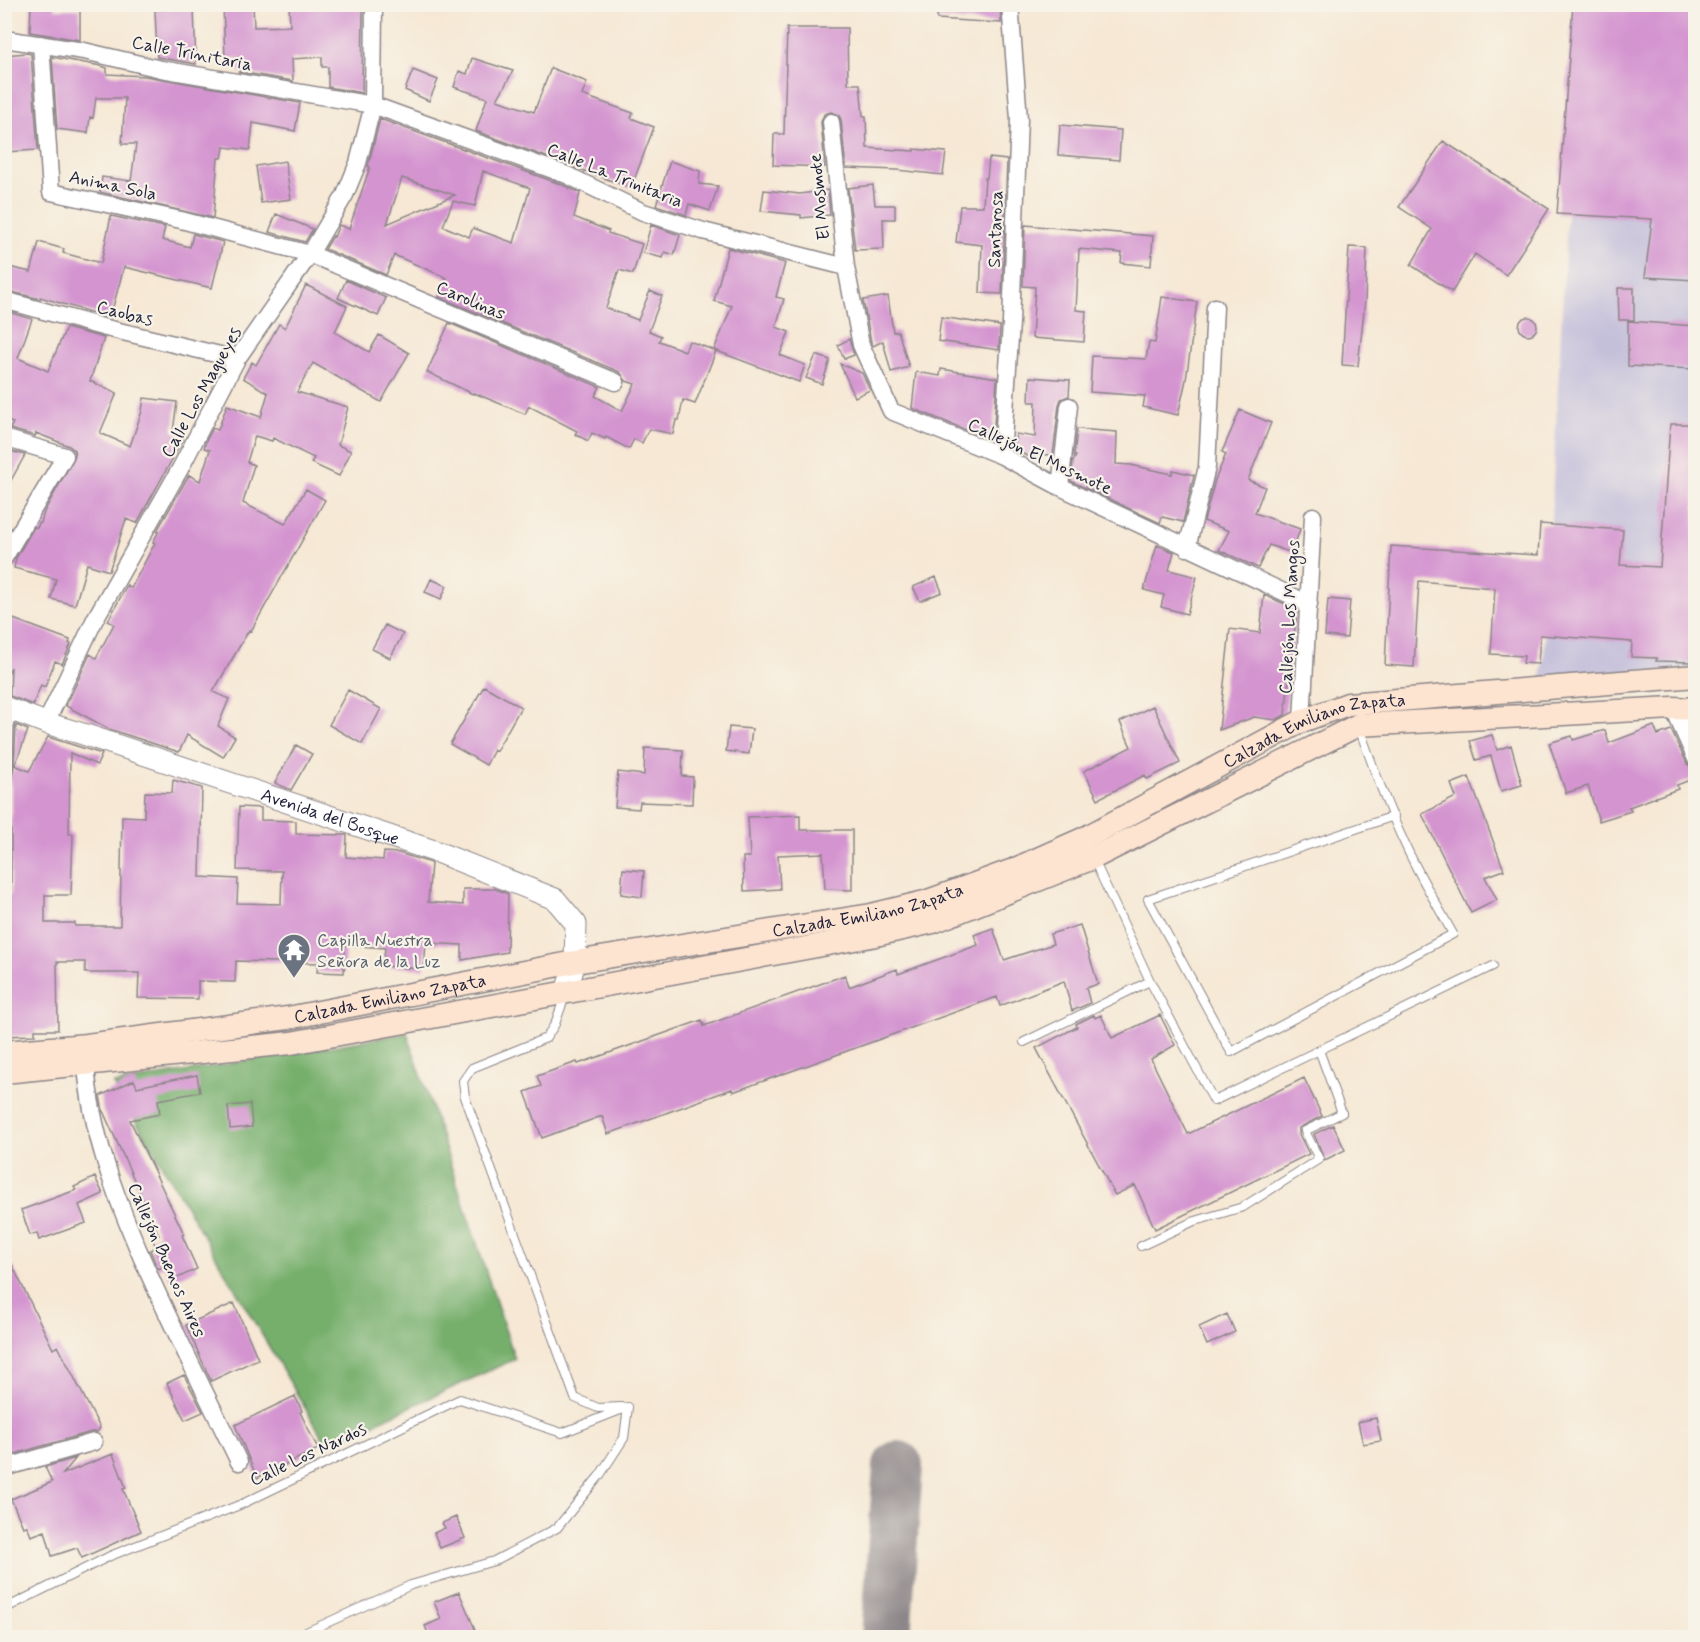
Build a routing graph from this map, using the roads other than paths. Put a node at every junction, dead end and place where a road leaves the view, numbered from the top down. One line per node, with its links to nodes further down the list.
1 (374, 4): 5 (street, Calle Los Magueyes)
2 (1010, 4): 15 (street, Santarosa)
3 (4, 39): 4 (street, Calle Trinitaria)
4 (41, 44): 5 (street, Calle Trinitaria); 7 (street, Anima Sola)
5 (373, 105): 7 (street, Calle Los Magueyes); 8 (street, Calle La Trinitaria)
6 (831, 122): 8 (street, El Mosmote)
7 (310, 254): 11 (street, Calle Los Magueyes); 12 (street, Carolinas)
8 (846, 267): 15 (street, Callejón El Mosmote)
9 (4, 300): 11 (street, Caobas)
10 (1215, 307): 18 (street)
11 (237, 359): 26 (street, Calle Los Magueyes)
12 (616, 382)
13 (1069, 406): 16 (street)
14 (4, 438): 19 (street)
15 (1002, 456): 16 (street, Callejón El Mosmote)
16 (1060, 487): 18 (street, Callejón El Mosmote)
17 (1314, 516): 20 (street, Callejón Los Mangos)
18 (1187, 548): 20 (street, Callejón El Mosmote)
19 (4, 558)
20 (1310, 604): 25 (street, Callejón Los Mangos)
21 (1695, 676): 25 (main road, Calzada Emiliano Zapata)
22 (5, 708): 26 (street, Avenida del Bosque); 29 (street)
23 (1673, 708): 24 (main road, Calzada Emiliano Zapata); 27 (main road, Calzada Emiliano Zapata); 28 (street)
24 (1695, 709)
25 (1302, 721): 32 (main road, Calzada Emiliano Zapata)
26 (46, 723): 32 (street, Avenida del Bosque)
27 (1358, 725): 30 (lane); 31 (main road, Calzada Emiliano Zapata)
28 (1695, 759)
29 (4, 766)
30 (1394, 816): 30 (lane)
31 (1093, 858): 34 (lane); 35 (main road, Calzada Emiliano Zapata)
32 (574, 962): 35 (street, Avenida del Bosque); 38 (main road, Calzada Emiliano Zapata)
33 (1493, 966): 37 (lane)
34 (1150, 981): 36 (lane); 37 (lane)
35 (566, 993): 39 (main road, Calzada Emiliano Zapata); 42 (lane)
36 (1024, 1042)
37 (1319, 1050): 41 (lane)
38 (4, 1052)
39 (86, 1065): 40 (main road, Calzada Emiliano Zapata); 44 (street, Callejón Buenos Aires)
40 (4, 1072)
41 (1141, 1246)
42 (628, 1407): 46 (lane, Calle Los Nardos); 47 (lane)
43 (94, 1442): 45 (street)
44 (239, 1462)
45 (4, 1468)
46 (4, 1609)
47 (293, 1638)

